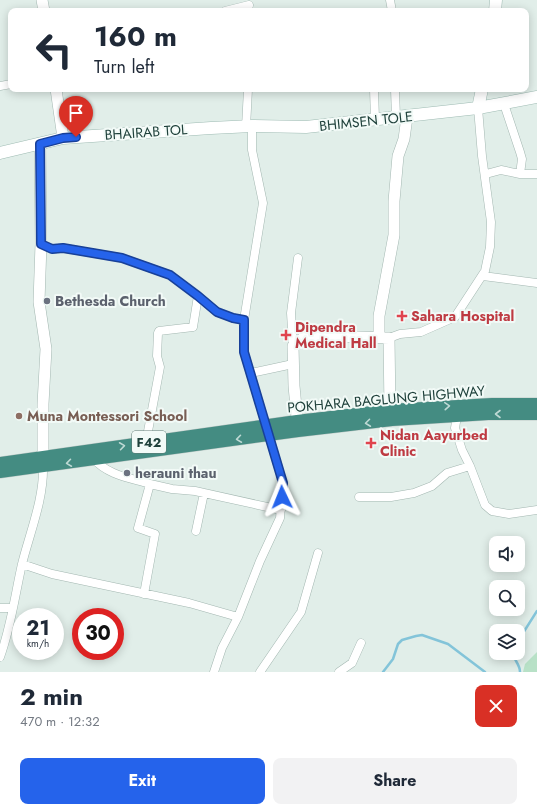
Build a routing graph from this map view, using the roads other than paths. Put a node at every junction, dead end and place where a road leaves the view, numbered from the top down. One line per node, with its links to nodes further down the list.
1 (249, 5): 2 (street)
2 (237, 8)
3 (56, 92): 14 (street)
4 (248, 92): 13 (street)
5 (374, 92): 12 (street)
6 (396, 92): 11 (street)
7 (481, 92): 10 (main road)
8 (537, 97): 9 (main road, BHIMSEN TOLE)
9 (504, 104): 10 (main road, BHIMSEN TOLE); 18 (street)
10 (478, 108): 11 (main road, BHIMSEN TOLE); 17 (street)
11 (402, 117): 12 (main road, BHIMSEN TOLE); 26 (street)
12 (375, 120): 13 (main road, BHIMSEN TOLE)
13 (249, 127): 14 (main road, BHAIRAB TOL); 25 (street)
14 (63, 138): 15 (main road, BHAIRAB TOL)
15 (40, 144): 16 (main road, BHAIRAB TOL); 20 (street)
16 (0, 153)
17 (486, 174): 18 (street); 22 (street)
18 (520, 174): 19 (street)
19 (537, 174)
20 (41, 244): 24 (street); 38 (street)
21 (298, 258): 27 (street)
22 (483, 276): 23 (street); 26 (street)
23 (537, 283)
24 (198, 296): 25 (street); 36 (street)
25 (244, 320): 29 (street)
26 (384, 337): 27 (street); 31 (street)
27 (292, 346): 28 (street)
28 (293, 364): 29 (street); 34 (street)
29 (251, 373): 35 (street)
30 (537, 404): 31 (highway, POKHARA BAGLUNG HIGHWAY / F42, one-way to 30)
31 (390, 410): 34 (highway, POKHARA BAGLUNG HIGHWAY / F42)
32 (537, 414): 33 (highway, POKHARA BAGLUNG HIGHWAY / F42, one-way to 33)
33 (457, 416): 34 (highway, POKHARA BAGLUNG HIGHWAY / F42, one-way to 34); 40 (street)
34 (298, 426): 35 (highway, POKHARA BAGLUNG HIGHWAY / F42)
35 (267, 430): 36 (highway, POKHARA BAGLUNG HIGHWAY / F42); 37 (highway, POKHARA BAGLUNG HIGHWAY / F42, one-way to 37); 45 (street)
36 (146, 442): 38 (highway, POKHARA BAGLUNG HIGHWAY / F42, one-way to 36)
37 (94, 459): 38 (highway, POKHARA BAGLUNG HIGHWAY / F42, one-way to 38); 42 (street)
38 (44, 461): 39 (highway, POKHARA BAGLUNG HIGHWAY / F42); 41 (highway, POKHARA BAGLUNG HIGHWAY / F42); 49 (street)
39 (0, 463)
40 (470, 466): 44 (street); 46 (street)
41 (0, 472)
42 (150, 484): 43 (street); 50 (street)
43 (204, 493): 45 (street); 47 (street)
44 (359, 497)
45 (280, 510): 55 (street)
46 (537, 510)
47 (196, 531)
48 (318, 553): 59 (street)
49 (22, 564): 50 (street); 53 (street)
50 (144, 594): 55 (street)
51 (0, 608): 52 (street)
52 (12, 608)
53 (13, 608)
54 (12, 612): 57 (street)
55 (238, 617): 58 (street)
56 (361, 643): 60 (street)
57 (0, 657)
58 (214, 672)
59 (260, 672)
60 (339, 672)

